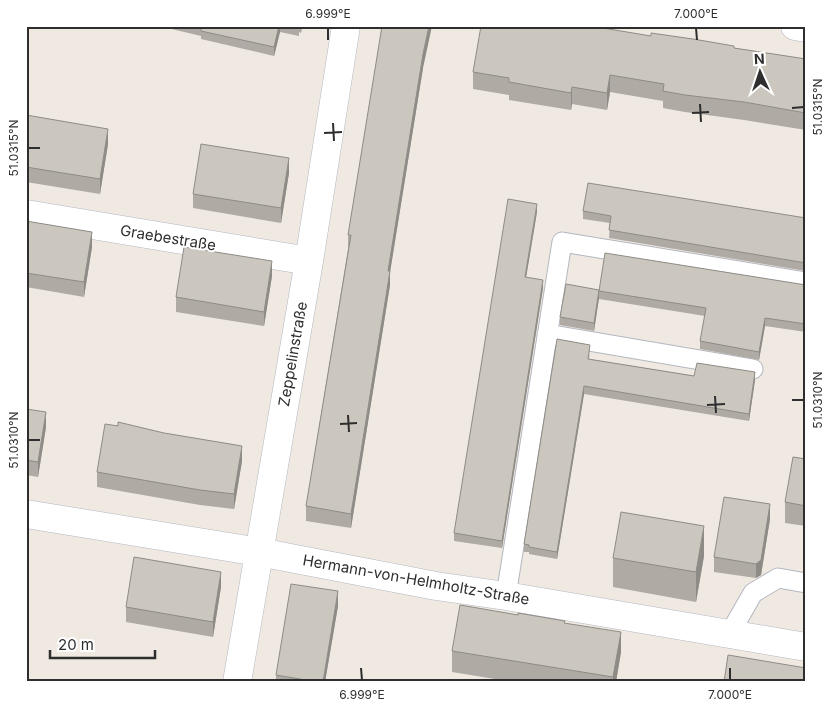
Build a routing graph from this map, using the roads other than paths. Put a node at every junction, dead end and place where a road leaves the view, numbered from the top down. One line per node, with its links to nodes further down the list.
1 (346, 26): 5 (street, Zeppelinstraße)
2 (795, 26): 3 (street)
3 (806, 28)
4 (26, 214): 5 (street, Graebestraße)
5 (309, 262): 10 (street, Zeppelinstraße)
6 (806, 282): 7 (lane)
7 (547, 334): 8 (lane); 12 (lane)
8 (753, 369)
9 (26, 514): 10 (street, Hermann-von-Helmholtz-Straße)
10 (259, 552): 12 (street, Hermann-von-Helmholtz-Straße); 15 (street, Zeppelinstraße)
11 (806, 583): 13 (lane)
12 (506, 596): 13 (street, Hermann-von-Helmholtz-Straße)
13 (730, 633): 14 (street, Hermann-von-Helmholtz-Straße)
14 (806, 647)
15 (237, 682)

